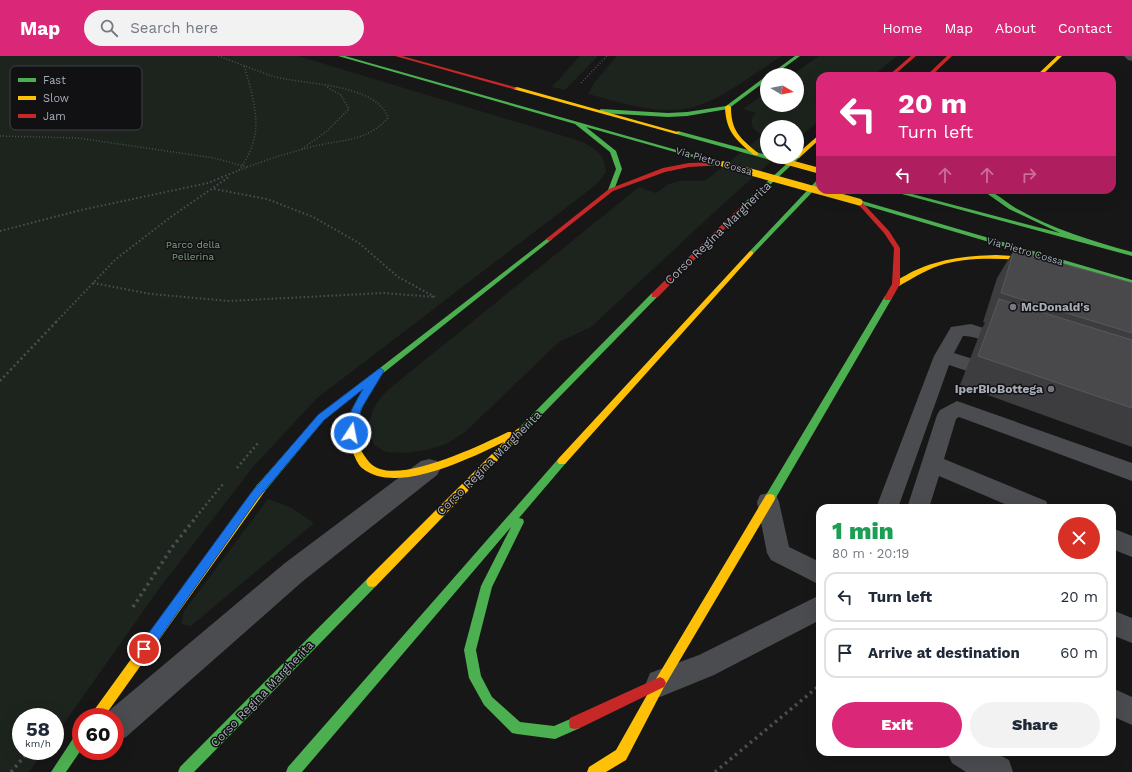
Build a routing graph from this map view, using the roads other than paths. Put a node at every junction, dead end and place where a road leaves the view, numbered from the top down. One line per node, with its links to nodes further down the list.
1 (340, 56): 16 (main road, Via Pietro Cossa)
2 (397, 56): 15 (main road, Via Pietro Cossa)
3 (798, 56): 9 (main road)
4 (914, 56): 10 (main road)
5 (950, 56): 11 (main road)
6 (1046, 56): 8 (main road)
7 (1060, 56): 8 (main road)
8 (1046, 67): 12 (main road)
9 (782, 68)
10 (895, 72)
11 (932, 72)
12 (1042, 72)
13 (760, 83): 14 (main road)
14 (728, 107): 15 (main road); 19 (main road)
15 (601, 112): 19 (main road, Via Pietro Cossa)
16 (577, 122): 21 (main road, Via Pietro Cossa); 26 (main road)
17 (816, 140): 18 (main road, Corso Regina Margherita)
18 (804, 151)
19 (756, 154): 20 (main road, Via Pietro Cossa)
20 (760, 155)
21 (723, 164): 26 (main road); 27 (main road, Via Pietro Cossa, bridge)
22 (789, 164): 41 (main road, Corso Regina Margherita)
23 (794, 164): 24 (main road, Via Pietro Cossa, bridge)
24 (816, 170)
25 (816, 184): 45 (main road)
26 (611, 190): 39 (main road)
27 (816, 190)
28 (831, 194): 31 (main road, Via Pietro Cossa, bridge)
29 (905, 194): 32 (main road, Via Pietro Cossa)
30 (989, 194): 32 (main road)
31 (860, 202): 34 (main road, Via Pietro Cossa); 36 (main road)
32 (1098, 245): 33 (main road, Via Pietro Cossa)
33 (1132, 254)
34 (1052, 260): 35 (main road, Via Pietro Cossa); 36 (main road)
35 (1132, 282)
36 (896, 284): 46 (main road)
37 (1022, 347): 38 (lane)
38 (943, 356): 40 (lane); 47 (lane)
39 (380, 371): 43 (main road); 58 (main road)
40 (1011, 379)
41 (520, 431): 43 (main road); 66 (main road, Corso Regina Margherita)
42 (933, 464): 44 (lane); 48 (lane); 49 (lane)
43 (429, 468): 60 (street)
44 (1132, 472)
45 (533, 493): 56 (main road); 67 (main road)
46 (768, 502): 52 (lane); 56 (main road)
47 (888, 504)
48 (919, 504)
49 (1028, 504)
50 (1116, 540): 51 (lane)
51 (1132, 547)
52 (816, 572)
53 (816, 609): 56 (lane)
54 (1116, 624): 55 (lane)
55 (1132, 631)
56 (660, 683): 68 (main road)
57 (1116, 704): 59 (lane)
58 (102, 708)
59 (1132, 710)
60 (124, 718)
61 (72, 752): 64 (main road)
62 (970, 756): 69 (street)
63 (76, 760): 65 (street)
64 (58, 772)
65 (62, 772)
66 (185, 772)
67 (293, 772)
68 (594, 772)
69 (997, 772)

